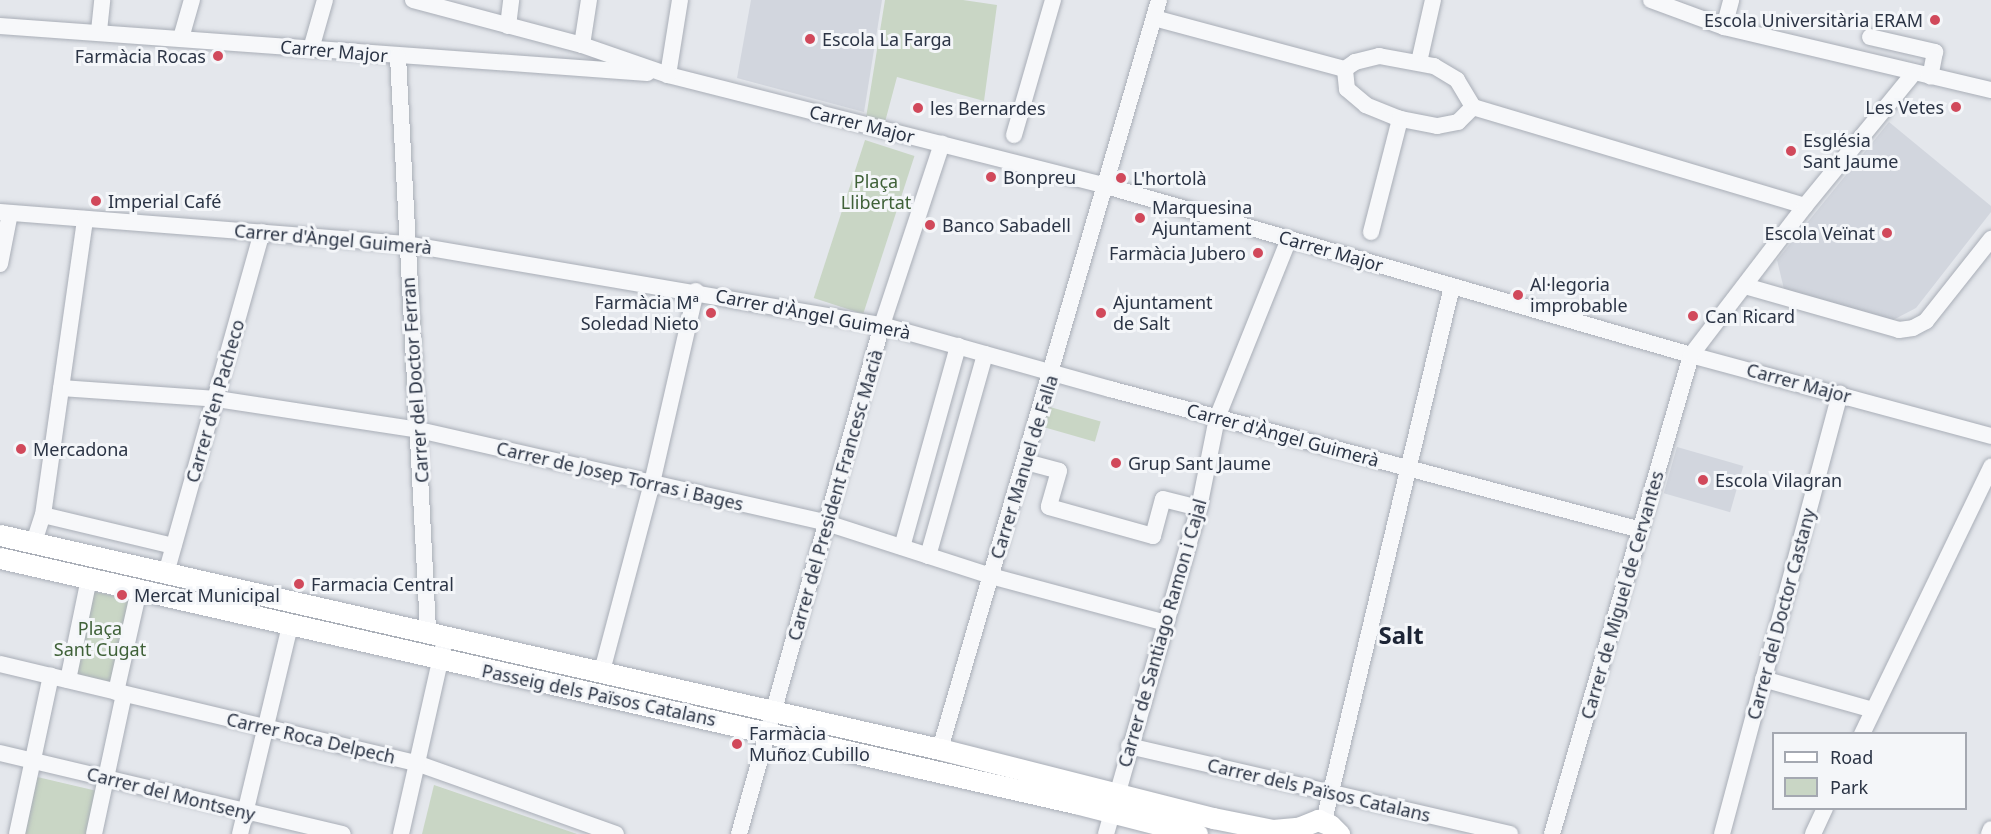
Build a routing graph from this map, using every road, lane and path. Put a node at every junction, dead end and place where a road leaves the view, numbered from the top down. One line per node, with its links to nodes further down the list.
1 (102, 0): 17 (street)
2 (192, 0): 19 (street)
3 (325, 0): 21 (street)
4 (412, 0): 15 (street, Carrer Major)
5 (511, 0): 15 (street)
6 (589, 0): 20 (street)
7 (680, 0): 25 (street)
8 (1053, 0): 30 (street)
9 (1159, 0): 13 (street, Carrer Manuel de Falla)
10 (1434, 0): 23 (street)
11 (1651, 0): 16 (street)
12 (1731, 0): 16 (street)
13 (1154, 18): 24 (street); 32 (street, Carrer Manuel de Falla)
14 (0, 26): 17 (street, Carrer Major)
15 (511, 26): 20 (street, Carrer Major)
16 (1724, 27): 26 (street)
17 (99, 31): 19 (street, Carrer Major)
18 (1870, 37): 26 (street)
19 (181, 38): 21 (street, Carrer Major)
20 (582, 45): 25 (street, Carrer Major)
21 (311, 49): 22 (street, Carrer Major)
22 (398, 57): 25 (street, Carrer Major); 40 (street, Carrer del Doctor Ferran)
23 (1419, 62): 24 (street); 28 (street)
24 (1345, 69): 29 (street)
25 (668, 75): 31 (street, Carrer Major)
26 (1922, 75): 27 (street); 33 (street)
27 (1991, 90)
28 (1473, 106): 29 (street); 33 (street)
29 (1400, 119): 37 (street)
30 (1014, 135)
31 (942, 144): 32 (street, Carrer Major); 45 (street, Carrer del President Francesc Macià)
32 (1106, 186): 38 (street, Carrer Major); 49 (street, Carrer Manuel de Falla)
33 (1805, 206): 43 (street)
34 (5, 212): 35 (street, Carrer d'Àngel Guimerà); 41 (street)
35 (86, 219): 36 (street, Carrer d'Àngel Guimerà); 50 (street)
36 (262, 232): 40 (street, Carrer d'Àngel Guimerà); 52 (street, Carrer d'en Pacheco)
37 (1371, 232)
38 (1289, 239): 42 (street, Carrer Major); 53 (street, Carrer de Santiago Ramon i Cajal)
39 (1991, 239): 43 (street)
40 (406, 244): 44 (street, Carrer d'Àngel Guimerà); 54 (street, Carrer del Doctor Ferran)
41 (0, 264)
42 (1452, 286): 48 (street, Carrer Major); 58 (street)
43 (1745, 286): 48 (street)
44 (696, 291): 45 (street, Carrer d'Àngel Guimerà); 59 (street)
45 (882, 325): 46 (street, Carrer d'Àngel Guimerà); 62 (street, Carrer del President Francesc Macià)
46 (958, 346): 47 (street, Carrer d'Àngel Guimerà); 67 (street)
47 (985, 354): 49 (street, Carrer d'Àngel Guimerà); 68 (street)
48 (1691, 355): 51 (street, Carrer Major); 63 (street, Carrer de Miguel de Cervantes)
49 (1052, 374): 53 (street, Carrer d'Àngel Guimerà); 56 (street, Carrer Manuel de Falla)
50 (61, 388): 52 (street, Carrer de Josep Torras i Bages); 61 (street)
51 (1840, 394): 55 (street, Carrer Major); 81 (street, Carrer del Doctor Castany)
52 (217, 399): 54 (street, Carrer de Josep Torras i Bages); 66 (street, Carrer d'en Pacheco)
53 (1217, 418): 58 (street, Carrer d'Àngel Guimerà); 60 (street, Carrer de Santiago Ramon i Cajal)
54 (419, 430): 59 (street, Carrer de Josep Torras i Bages); 76 (street, Carrer del Doctor Ferran)
55 (1991, 436)
56 (1026, 462): 60 (street); 71 (street, Carrer Manuel de Falla)
57 (1991, 466): 84 (street)
58 (1408, 469): 63 (street, Carrer d'Àngel Guimerà); 95 (street)
59 (652, 483): 62 (street, Carrer de Josep Torras i Bages); 79 (street)
60 (1199, 508): 74 (street, Carrer de Santiago Ramon i Cajal)
61 (43, 515): 65 (street); 66 (street)
62 (827, 523): 67 (street, Carrer de Josep Torras i Bages); 85 (street, Carrer del President Francesc Macià)
63 (1641, 530): 112 (street, Carrer de Miguel de Cervantes)
64 (0, 535): 65 (main road)
65 (34, 542): 70 (main road)
66 (173, 546): 70 (street, Carrer d'en Pacheco)
67 (902, 547): 68 (street, Carrer de Josep Torras i Bages)
68 (928, 555): 71 (street, Carrer de Josep Torras i Bages)
69 (0, 558): 72 (main road, Passeig dels Països Catalans)
70 (167, 570): 76 (main road)
71 (991, 576): 74 (street, Carrer de Josep Torras i Bages); 90 (street, Carrer Manuel de Falla)
72 (89, 579): 73 (main road, Passeig dels Països Catalans); 82 (street)
73 (140, 590): 75 (main road, Passeig dels Països Catalans); 83 (street)
74 (1166, 623): 89 (street, Carrer de Santiago Ramon i Cajal)
75 (290, 625): 77 (main road, Passeig dels Països Catalans); 86 (street)
76 (437, 632): 77 (street, Carrer del Doctor Ferran); 79 (main road)
77 (440, 660): 88 (main road, Passeig dels Països Catalans); 93 (street, Carrer del Doctor Ferran)
78 (0, 664): 80 (street, Carrer Roca Delpech)
79 (602, 670): 85 (main road)
80 (51, 676): 82 (street, Carrer Roca Delpech); 92 (street)
81 (1763, 679): 84 (street); 113 (street, Carrer del Doctor Castany)
82 (68, 680): 83 (street, Carrer Roca Delpech)
83 (120, 693): 86 (street, Carrer Roca Delpech); 94 (street)
84 (1873, 710): 87 (street)
85 (775, 711): 88 (street, Carrer del President Francesc Macià); 90 (main road)
86 (266, 727): 93 (street, Carrer Roca Delpech); 98 (street)
87 (1863, 732)
88 (769, 733): 96 (main road, Passeig dels Països Catalans); 109 (street, Carrer del President Francesc Macià)
89 (1129, 746): 95 (street, Carrer dels Països Catalans); 96 (street, Carrer de Santiago Ramon i Cajal)
90 (940, 749): 96 (main road)
91 (0, 753): 92 (street, Carrer del Montseny)
92 (32, 760): 94 (street, Carrer del Montseny); 103 (street)
93 (419, 764): 107 (street, Carrer del Doctor Ferran); 108 (street, Carrer Roca Delpech)
94 (106, 777): 98 (street, Carrer del Montseny); 104 (street)
95 (1331, 794): 99 (street); 111 (street, Carrer dels Països Catalans)
96 (1115, 803): 101 (main road); 102 (main road, Passeig dels Països Catalans); 110 (street, Carrer de Santiago Ramon i Cajal)
97 (1824, 810): 114 (street)
98 (245, 812): 105 (street); 106 (street, Carrer del Montseny)
99 (1331, 828): 101 (main road)
100 (1991, 829): 115 (street)
101 (1296, 831)
102 (1190, 833)
103 (17, 834)
104 (94, 834)
105 (240, 834)
106 (343, 834)
107 (401, 834)
108 (616, 834)
109 (739, 834)
110 (1106, 834)
111 (1510, 834)
112 (1552, 834)
113 (1722, 834)
114 (1813, 834)
115 (1989, 834)

